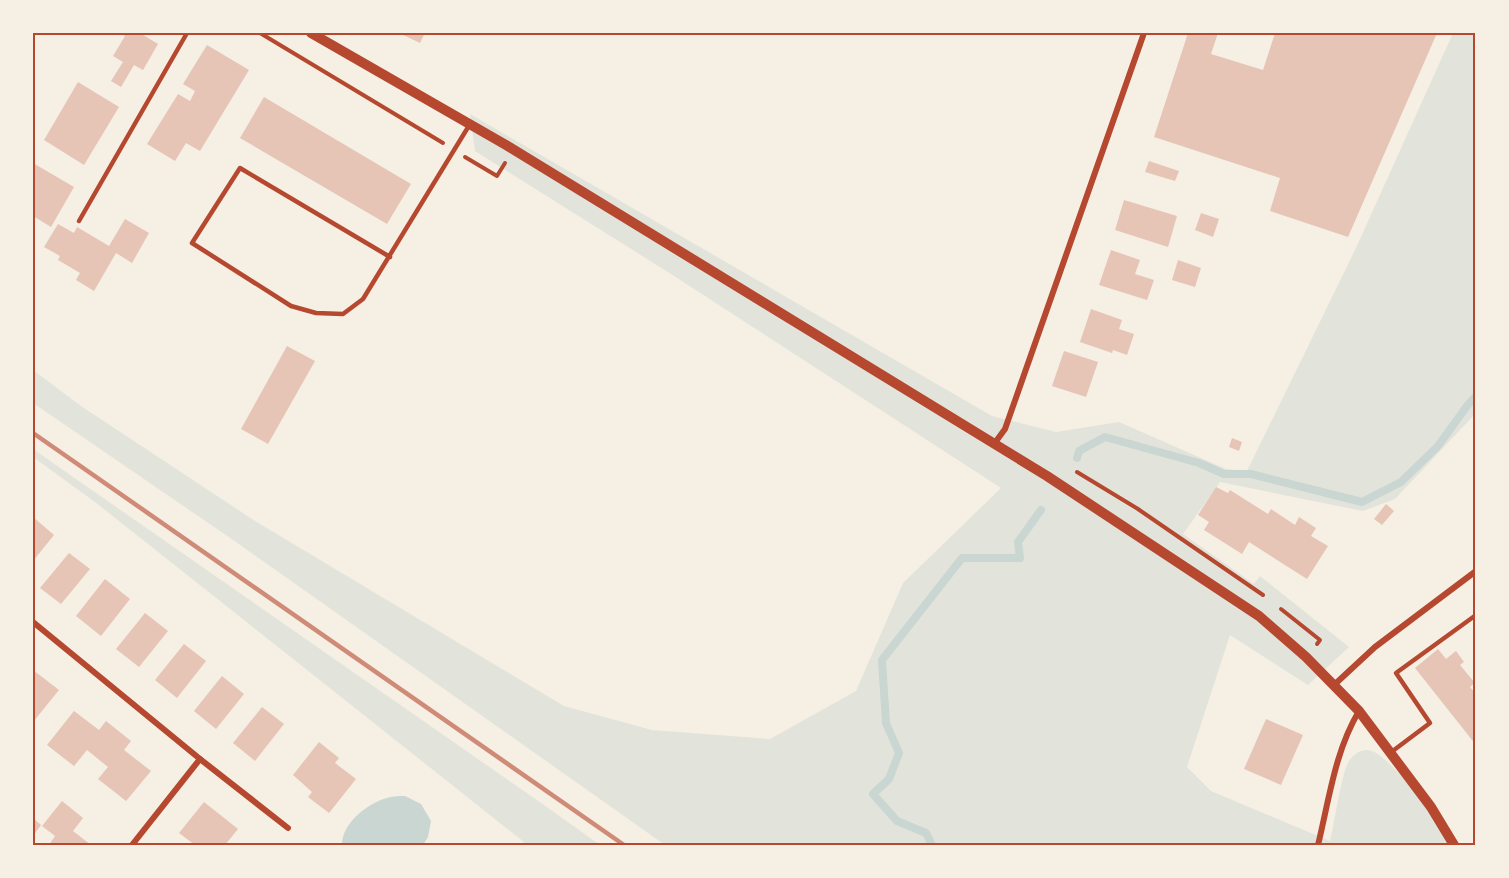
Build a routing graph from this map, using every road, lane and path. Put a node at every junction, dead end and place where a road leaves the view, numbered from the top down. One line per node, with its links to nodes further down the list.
1 (187, 33): 8 (lane)
2 (260, 33): 6 (path)
3 (311, 33): 5 (street)
4 (1144, 33): 10 (street)
5 (470, 124): 6 (lane); 7 (street)
6 (454, 150): 7 (path); 9 (lane)
7 (513, 150): 10 (street)
8 (79, 221)
9 (390, 256): 9 (lane)
10 (994, 445): 14 (street)
11 (1476, 571): 14 (street)
12 (1476, 615): 16 (lane)
13 (33, 622): 17 (street)
14 (1334, 685): 15 (street)
15 (1359, 711): 16 (street); 20 (street)
16 (1390, 753): 21 (street)
17 (200, 759): 18 (street); 19 (street)
18 (288, 828)
19 (132, 845)
20 (1318, 845)
21 (1454, 845)

